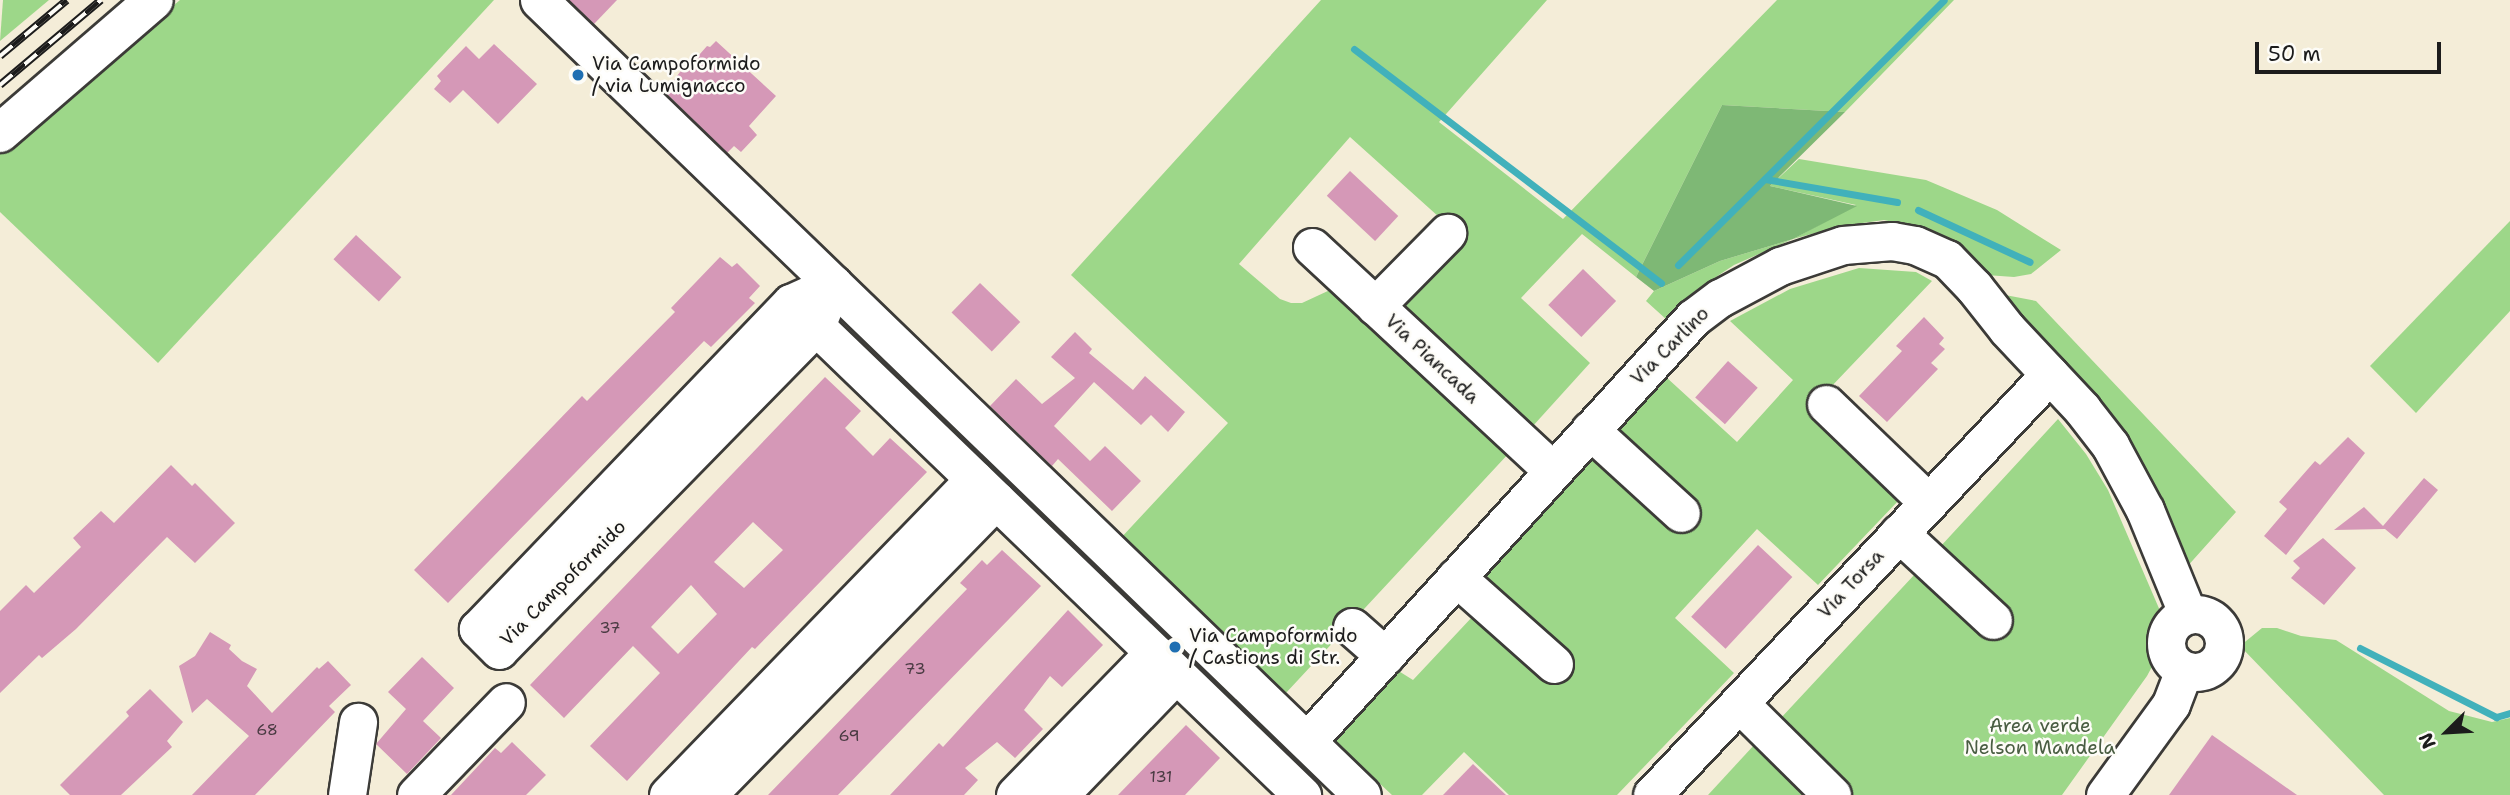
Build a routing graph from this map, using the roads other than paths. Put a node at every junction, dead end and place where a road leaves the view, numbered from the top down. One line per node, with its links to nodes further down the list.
1 (154, 0): 3 (main road)
2 (539, 0): 6 (street)
3 (0, 133)
4 (1447, 233): 7 (street)
5 (1312, 247): 7 (street, Via Piancada)
6 (833, 284): 8 (street, Via Campoformido); 26 (street)
7 (1376, 306): 12 (street, Via Piancada)
8 (803, 314): 8 (street, Via Campoformido); 13 (street)
9 (2050, 374): 11 (street, Via Carlino); 14 (street, Via Torsa); 37 (street, Via Carlino)
10 (1826, 404): 14 (street)
11 (1590, 430): 12 (street, Via Carlino); 15 (street)
12 (1552, 470): 17 (street, Via Carlino)
13 (985, 489): 21 (street); 29 (street); 30 (street)
14 (1928, 502): 16 (street, Via Torsa)
15 (1681, 513)
16 (1899, 533): 18 (street); 24 (street, Via Torsa)
17 (1456, 577): 20 (street, Via Carlino); 22 (street)
18 (1993, 620)
19 (1352, 627): 20 (street)
20 (1385, 656): 26 (street, Via Carlino)
21 (1165, 663): 31 (street); 32 (street); 33 (street)
22 (1554, 664)
23 (506, 702): 28 (street)
24 (1739, 703): 35 (street, Via Torsa); 36 (street)
25 (358, 722): 27 (street)
26 (1307, 741): 34 (street)
27 (347, 795)
28 (416, 795)
29 (668, 795)
30 (707, 795)
31 (1015, 795)
32 (1059, 795)
33 (1302, 795)
34 (1362, 795)
35 (1652, 795)
36 (1832, 795)
37 (2105, 795)

